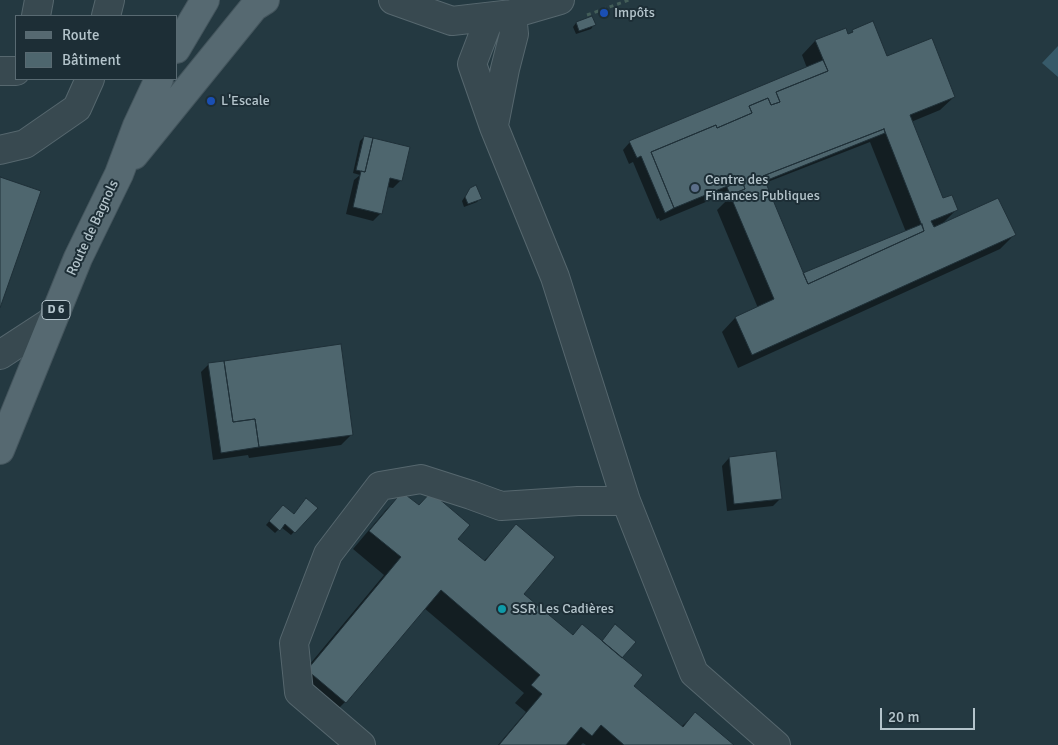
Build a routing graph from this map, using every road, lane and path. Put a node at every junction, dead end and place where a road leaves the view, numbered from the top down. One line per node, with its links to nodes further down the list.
1 (39, 0): 8 (street)
2 (110, 0): 9 (street)
3 (205, 0): 10 (main road)
4 (265, 0): 16 (main road, D 6)
5 (393, 0): 7 (street)
6 (560, 0): 7 (street)
7 (491, 10): 20 (street)
8 (36, 15)
9 (106, 15)
10 (178, 46)
11 (0, 71): 12 (street)
12 (15, 71)
13 (90, 80): 15 (street)
14 (159, 80): 16 (main road, D 6)
15 (0, 150)
16 (119, 174): 17 (main road, Route de Bagnols / D 6)
17 (52, 321): 18 (street); 19 (main road, Route de Bagnols / D 6)
18 (0, 355)
19 (0, 450)
20 (626, 501): 21 (street); 22 (street)
21 (361, 745)
22 (776, 745)

